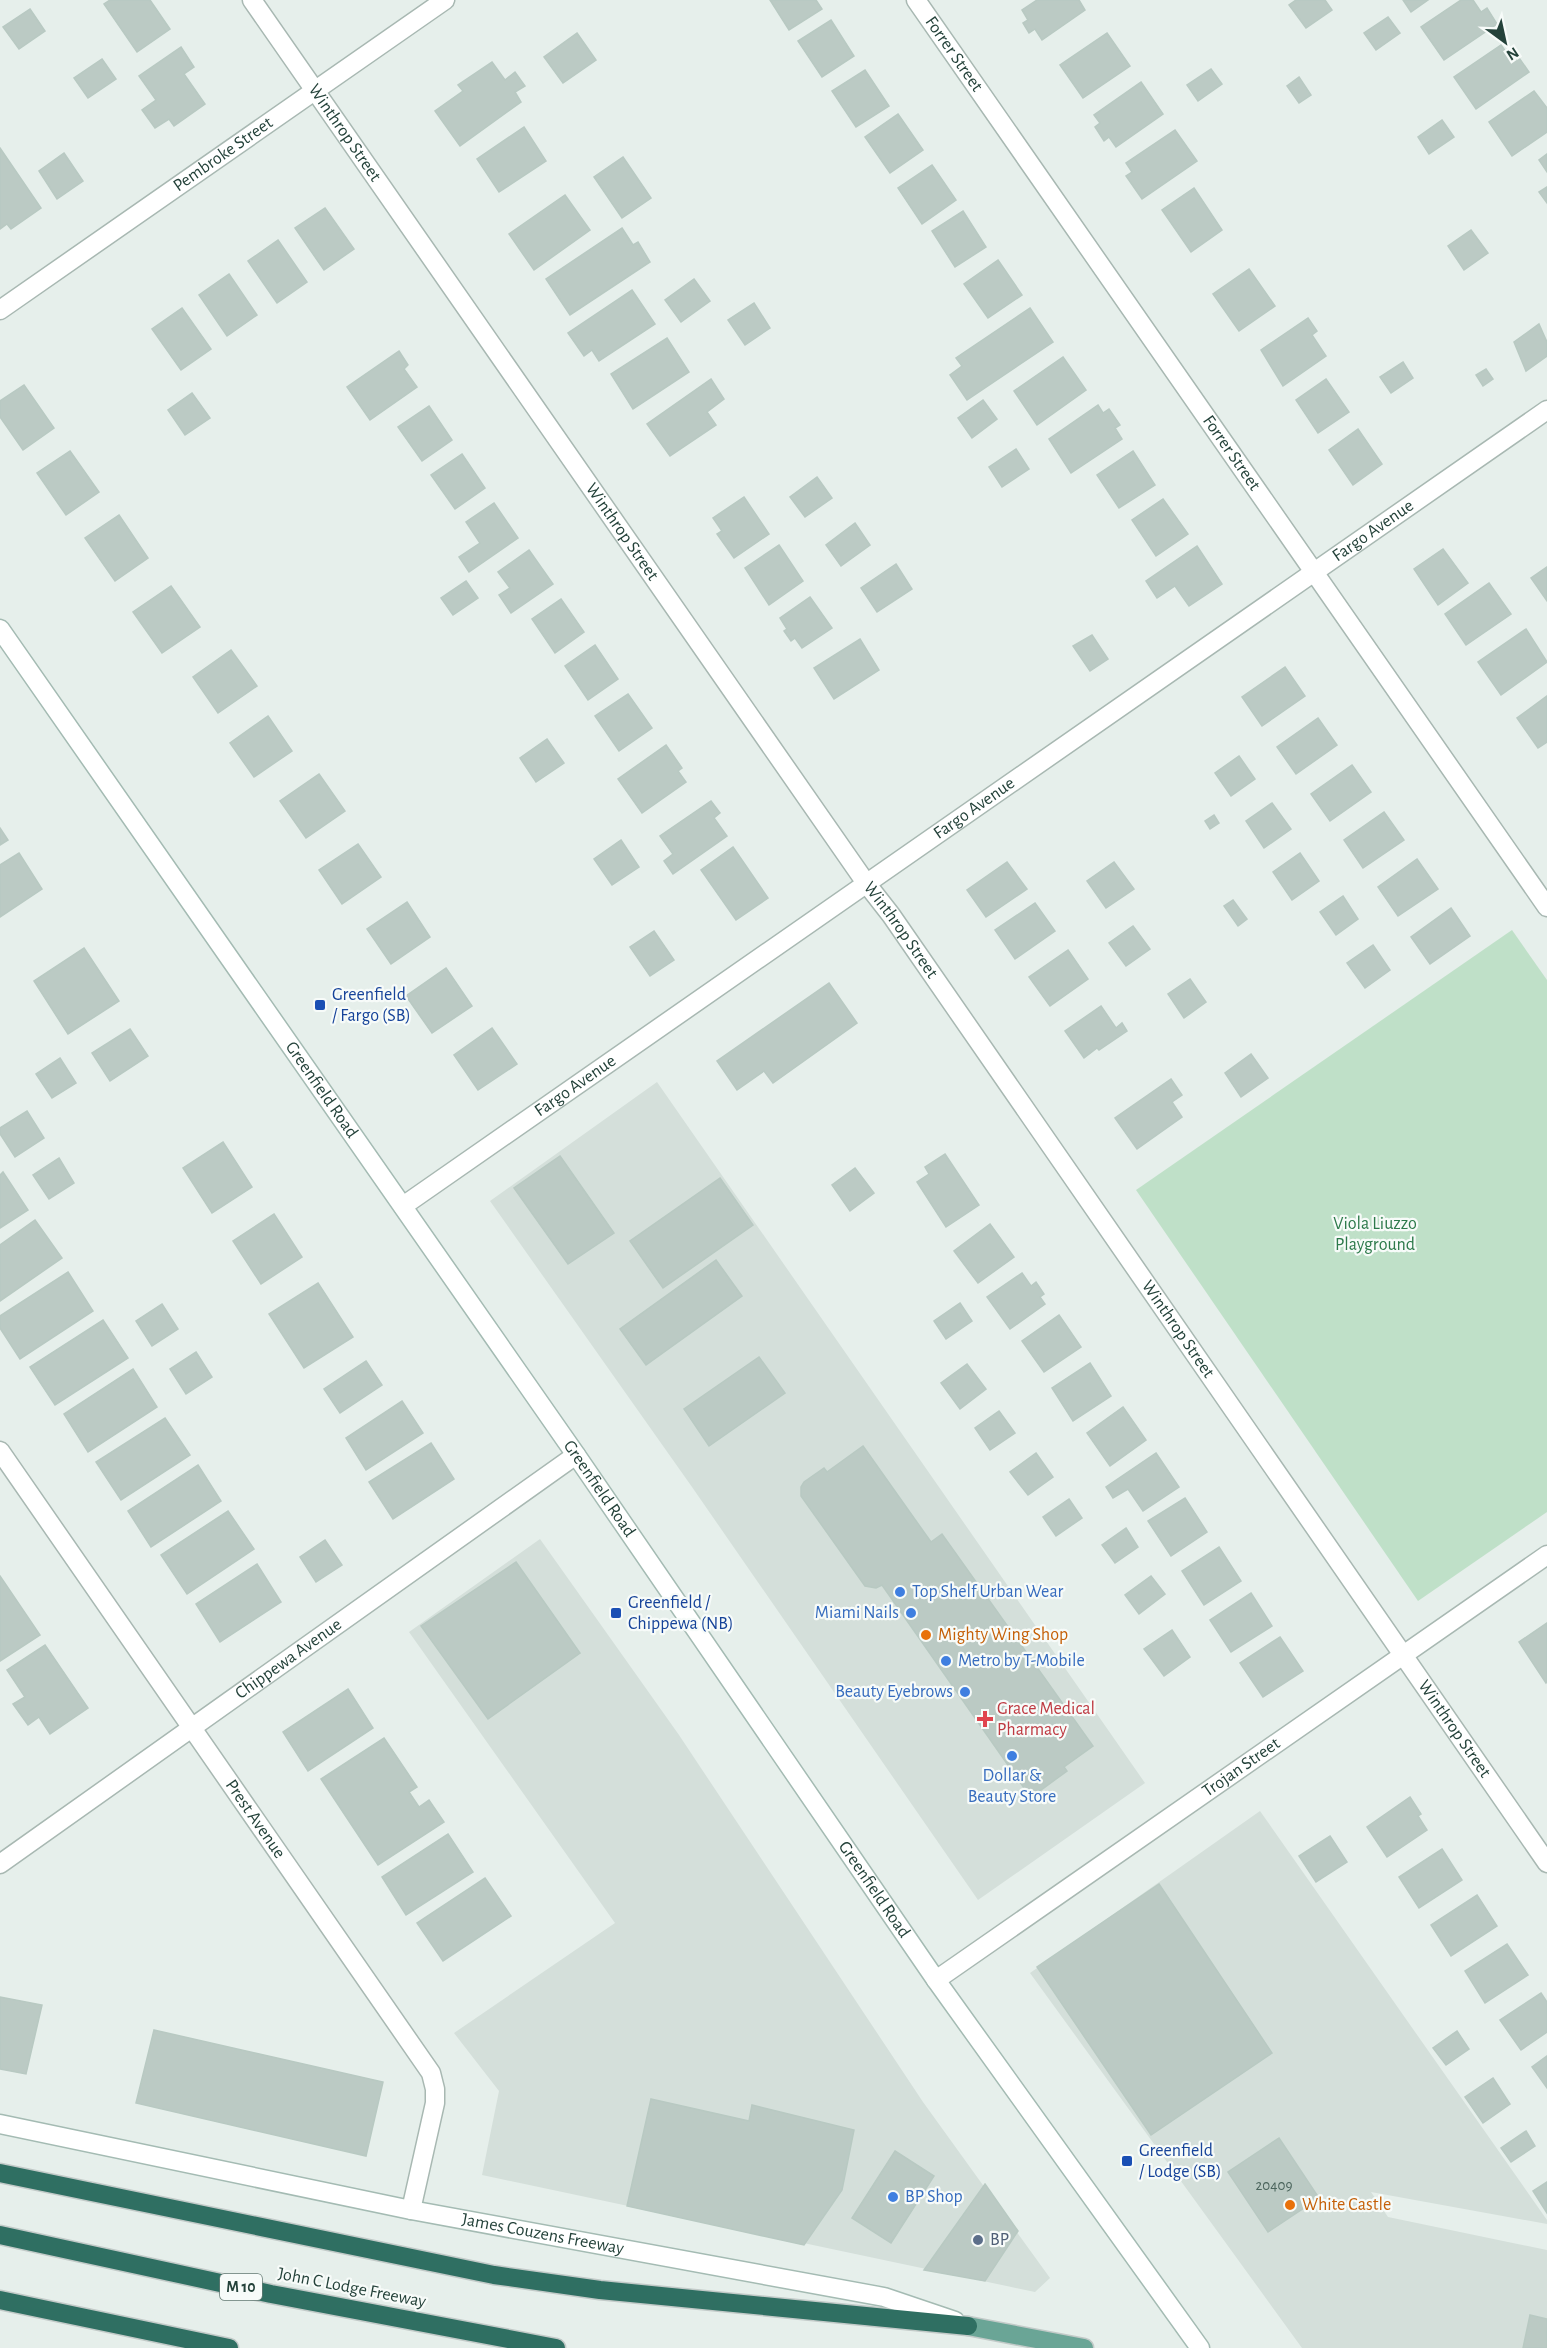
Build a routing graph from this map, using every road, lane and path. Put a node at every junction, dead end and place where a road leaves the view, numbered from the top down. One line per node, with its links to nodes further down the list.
1 (252, 0): 4 (street, Winthrop Street)
2 (445, 0): 4 (street, Pembroke Street)
3 (916, 0): 7 (street, Forrer Street)
4 (315, 91): 5 (street, Pembroke Street); 9 (street, Winthrop Street)
5 (0, 310)
6 (1547, 410): 7 (street, Fargo Avenue)
7 (1314, 572): 9 (street, Fargo Avenue); 10 (street, Forrer Street)
8 (0, 628): 11 (street, Greenfield Road)
9 (866, 883): 11 (street, Fargo Avenue); 15 (street, Winthrop Street)
10 (1547, 907)
11 (403, 1206): 13 (street, Greenfield Road)
12 (0, 1451): 16 (street, Prest Avenue)
13 (576, 1455): 16 (street, Chippewa Avenue); 19 (street, Greenfield Road)
14 (1547, 1555): 15 (street, Trojan Street)
15 (1403, 1655): 17 (street, Winthrop Street); 19 (street, Trojan Street)
16 (193, 1727): 18 (street, Chippewa Avenue); 22 (street, Prest Avenue)
17 (1547, 1863)
18 (0, 1864)
19 (936, 1980): 29 (street, Greenfield Road)
20 (0, 2124): 22 (street, James Couzens Freeway)
21 (0, 2173): 25 (highway)
22 (411, 2210): 25 (street, James Couzens Freeway)
23 (0, 2235): 28 (highway, John C Lodge Freeway / M 10)
24 (0, 2300): 27 (highway)
25 (968, 2326): 26 (main road, James Couzens Freeway)
26 (1075, 2347)
27 (229, 2348)
28 (556, 2348)
29 (1200, 2348)

